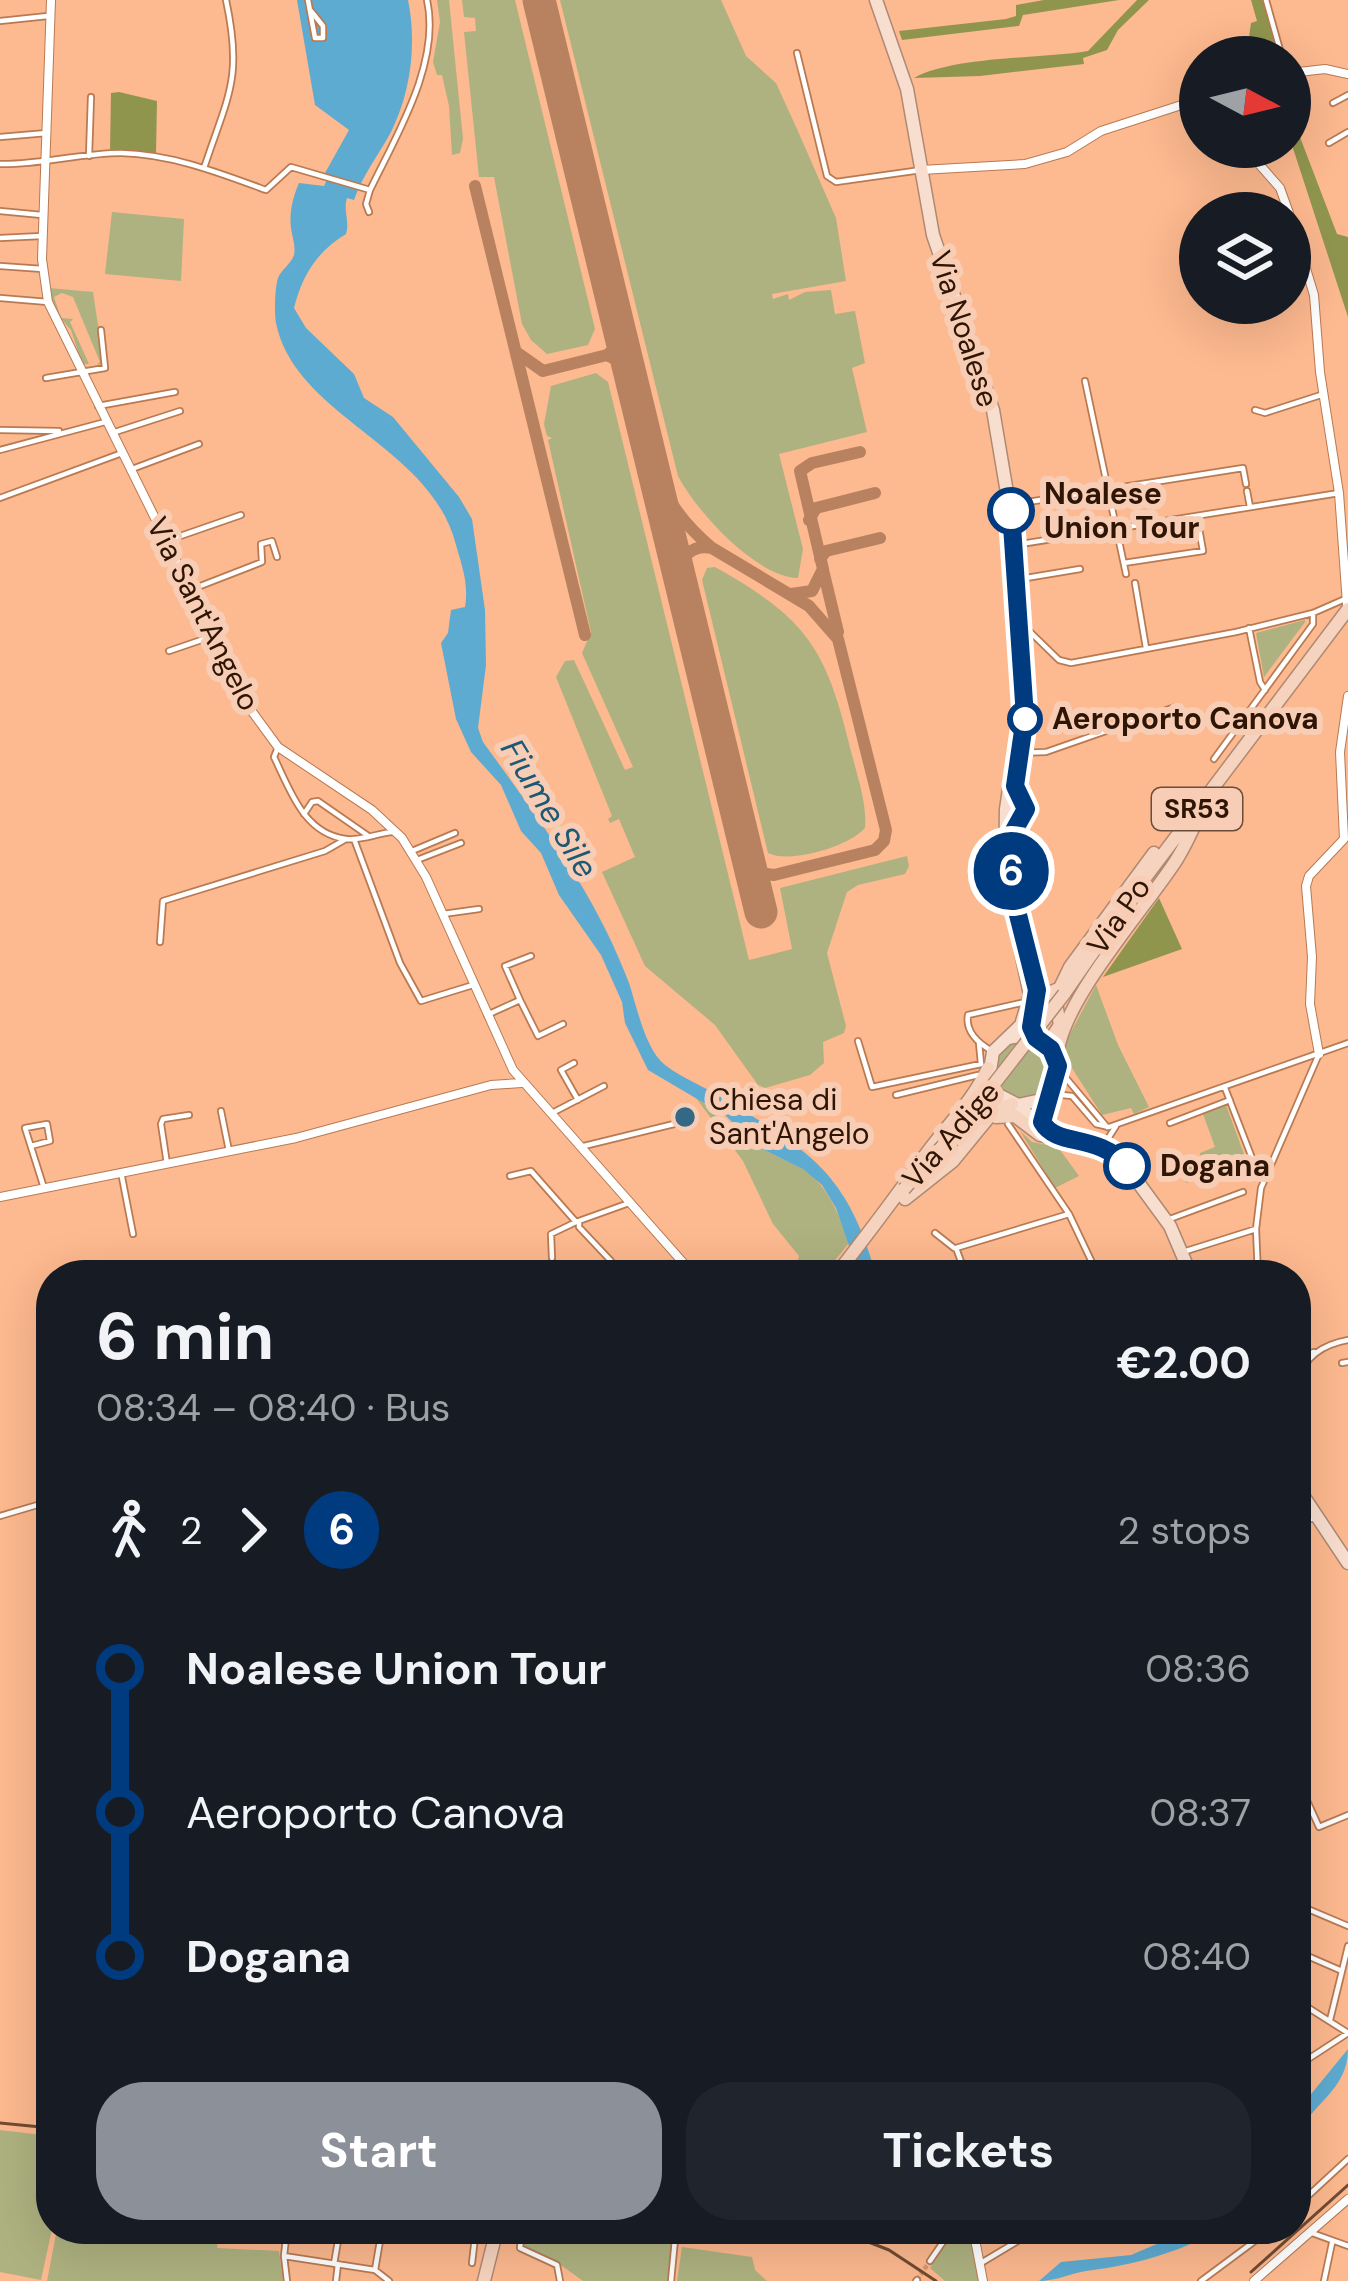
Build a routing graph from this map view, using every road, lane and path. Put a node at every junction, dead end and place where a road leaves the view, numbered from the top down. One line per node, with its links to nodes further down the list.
1 (51, 0): 8 (street, Via Sant'Angelo)
2 (226, 0): 26 (street)
3 (308, 0): 7 (street)
4 (427, 0): 28 (street)
5 (1266, 0): 10 (street)
6 (880, 5): 27 (main road, Via Noalese)
7 (311, 11)
8 (50, 16): 9 (street); 19 (street, Via Sant'Angelo)
9 (0, 21)
10 (1276, 36)
11 (797, 53): 27 (street)
12 (1311, 71): 13 (street)
13 (1348, 74)
14 (1348, 95): 16 (street)
15 (91, 97): 22 (street)
16 (1333, 103)
17 (1179, 106): 27 (street)
18 (1348, 132): 21 (street)
19 (47, 133): 20 (street); 23 (street, Via Sant'Angelo)
20 (0, 137)
21 (1329, 143)
22 (89, 156): 23 (street); 26 (street)
23 (46, 163): 24 (street); 32 (street, Via Sant'Angelo)
24 (0, 164)
25 (1262, 168): 29 (street)
26 (203, 169): 28 (street)
27 (922, 170): 60 (main road, Via Noalese)
28 (366, 188): 31 (street)
29 (1282, 192)
30 (0, 211): 32 (street)
31 (369, 212)
32 (44, 215): 33 (street, Via Sant'Angelo)
33 (43, 236): 34 (street); 36 (street, Via Sant'Angelo)
34 (0, 238)
35 (0, 266): 36 (street)
36 (43, 269): 39 (street, Via Sant'Angelo)
37 (1311, 286): 45 (street)
38 (0, 298): 39 (street)
39 (48, 302): 41 (street, Via Sant'Angelo)
40 (100, 330): 41 (street)
41 (82, 373): 42 (street); 46 (street, Via Sant'Angelo)
42 (46, 379)
43 (1085, 381): 57 (street)
44 (175, 392): 46 (street)
45 (1324, 394): 48 (street); 58 (street)
46 (98, 406): 49 (street, Via Sant'Angelo)
47 (181, 410): 52 (street)
48 (1255, 410)
49 (106, 422): 51 (street); 52 (street, Via Sant'Angelo)
50 (0, 430): 51 (street)
51 (64, 431): 54 (street)
52 (112, 433): 55 (street, Via Sant'Angelo)
53 (200, 444): 56 (street)
54 (0, 450)
55 (122, 453): 56 (street, Via Sant'Angelo); 59 (street)
56 (130, 470): 65 (street, Via Sant'Angelo)
57 (1108, 490): 60 (street); 61 (street); 64 (street)
58 (1339, 493): 61 (street); 74 (street)
59 (0, 498)
60 (1010, 505): 66 (main road, Via Noalese)
61 (1250, 507): 63 (street)
62 (241, 515): 65 (street)
63 (1197, 516): 64 (street); 68 (street)
64 (1118, 529): 66 (street); 68 (street)
65 (166, 541): 73 (street, Via Sant'Angelo)
66 (1015, 545): 71 (main road, Via Noalese)
67 (277, 557): 73 (street)
68 (1124, 563): 70 (street)
69 (1080, 569): 71 (street)
70 (1126, 574)
71 (1017, 579): 79 (main road, Via Noalese)
72 (1135, 584): 80 (street)
73 (190, 590): 78 (street, Via Sant'Angelo)
74 (1347, 604): 75 (street); 90 (highway, Via Po / SR53)
75 (1313, 613): 77 (street); 82 (street)
76 (1348, 620): 90 (highway, Via Po / SR53)
77 (1249, 628): 80 (street); 82 (street)
78 (213, 636): 81 (street); 85 (street, Via Sant'Angelo)
79 (1026, 645): 80 (street); 86 (main road, Via Noalese)
80 (1146, 648)
81 (170, 651)
82 (1265, 690): 87 (street)
83 (1348, 696): 114 (street)
84 (1174, 707): 86 (street)
85 (278, 747): 89 (street); 91 (street, Via Sant'Angelo)
86 (1018, 753): 88 (main road, Via Noalese)
87 (1214, 759)
88 (1014, 809): 102 (main road, Via Noalese); 108 (main road, Via Noalese)
89 (304, 814): 93 (street); 94 (street)
90 (1196, 815): 103 (highway, Via Po / SR53); 116 (highway)
91 (396, 832): 93 (street); 96 (street, Via Sant'Angelo)
92 (455, 833): 96 (street)
93 (368, 835): 94 (street)
94 (350, 839): 99 (street); 101 (street)
95 (460, 843): 96 (street)
96 (414, 856): 98 (street, Via Sant'Angelo)
97 (479, 909): 98 (street)
98 (442, 914): 101 (street, Via Sant'Angelo)
99 (160, 941)
100 (531, 956): 104 (street)
101 (473, 985): 106 (street, Via Sant'Angelo)
102 (1037, 990): 103 (highway); 109 (main road, Via Noalese)
103 (1064, 994): 109 (highway); 145 (highway, Via Adige / SR53, bridge)
104 (520, 1000): 106 (street); 107 (street)
105 (1021, 1003): 111 (street)
106 (487, 1015): 118 (street, Via Sant'Angelo)
107 (563, 1024)
108 (1009, 1038): 109 (main road); 113 (main road, Via Noalese)
109 (1038, 1039): 116 (main road)
110 (858, 1041): 117 (street)
111 (979, 1043): 113 (street); 117 (street)
112 (1348, 1043): 114 (street)
113 (993, 1052): 117 (main road)
114 (1317, 1059): 120 (street); 141 (street)
115 (574, 1063): 123 (street)
116 (1057, 1064): 122 (main road); 134 (street)
117 (985, 1066): 121 (street); 125 (main road); 145 (highway, bridge)
118 (510, 1078): 128 (street); 138 (street)
119 (604, 1086): 123 (street)
120 (1226, 1088): 124 (street); 133 (street)
121 (896, 1095)
122 (1048, 1095): 125 (main road); 134 (street); 139 (main road)
123 (578, 1100): 128 (street)
124 (1230, 1100): 129 (street); 141 (street)
125 (1015, 1104): 131 (highway); 135 (main road)
126 (220, 1111): 138 (street)
127 (189, 1115): 140 (street)
128 (550, 1116): 137 (street)
129 (1170, 1123)
130 (674, 1124): 137 (street)
131 (985, 1124): 135 (highway); 145 (highway)
132 (1008, 1124): 149 (street)
133 (1116, 1126): 134 (street); 139 (street)
134 (1108, 1127)
135 (1048, 1137): 139 (main road)
136 (31, 1146): 136 (street); 144 (street)
137 (579, 1148): 148 (street)
138 (230, 1151): 140 (street)
139 (1114, 1152): 150 (main road)
140 (167, 1163): 142 (street)
141 (1268, 1168): 152 (street)
142 (121, 1172): 144 (street); 154 (street)
143 (510, 1176): 151 (street)
144 (44, 1188): 147 (street)
145 (908, 1190): 160 (highway, Via Adige / SR53); 161 (highway, Via Adige / SR53)
146 (1243, 1192): 150 (street)
147 (0, 1197)
148 (629, 1203): 151 (street); 159 (street)
149 (1069, 1214): 155 (street); 163 (street)
150 (1167, 1220): 156 (main road)
151 (577, 1222): 157 (street); 158 (street)
152 (1256, 1229): 156 (street); 165 (street)
153 (935, 1233): 155 (street)
154 (133, 1234)
155 (956, 1248): 162 (street)
156 (1183, 1252): 164 (main road)
157 (553, 1258)
158 (610, 1260)
159 (680, 1260)
160 (849, 1260)
161 (856, 1260)
162 (960, 1260)
163 (1091, 1260)
164 (1186, 1260)
165 (1257, 1260)
166 (1348, 1340): 167 (street)
167 (1311, 1355)
168 (1311, 1504): 171 (main road)
169 (36, 1505): 170 (street)
170 (0, 1516)
171 (1320, 1516): 172 (street); 173 (main road)
172 (1311, 1519)
173 (1348, 1562)
174 (1311, 1809): 175 (street)
175 (1348, 1815)
176 (1311, 1910): 177 (street)
177 (1348, 1926)
178 (1348, 1946): 180 (street)
179 (1311, 1958): 180 (street)
180 (1342, 1971): 182 (street)
181 (1311, 2009): 182 (street)
182 (1330, 2020): 183 (street)
183 (1348, 2033): 184 (street)
184 (1311, 2057)
185 (1348, 2159): 186 (street)
186 (1311, 2193)
187 (1348, 2199): 188 (street)
188 (1319, 2228): 189 (street); 190 (street)
189 (1311, 2233)
190 (1332, 2243): 203 (street); 219 (street)
191 (285, 2244): 204 (street)
192 (338, 2244): 208 (street)
193 (379, 2244): 209 (street)
194 (474, 2244): 206 (street)
195 (497, 2244): 213 (highway)
196 (520, 2244): 214 (street)
197 (675, 2244): 215 (street)
198 (942, 2244): 205 (street)
199 (976, 2244): 207 (street)
200 (1012, 2244): 207 (street)
201 (1251, 2244): 217 (street)
202 (1297, 2244): 218 (street)
203 (1348, 2246)
204 (284, 2256): 208 (street); 210 (street)
205 (930, 2261)
206 (472, 2263)
207 (979, 2263): 216 (street)
208 (336, 2264): 209 (street); 211 (street)
209 (375, 2270): 212 (street)
210 (287, 2281)
211 (336, 2281)
212 (388, 2281)
213 (488, 2281)
214 (560, 2281)
215 (671, 2281)
216 (983, 2281)
217 (1201, 2281)
218 (1254, 2281)
219 (1324, 2281)

